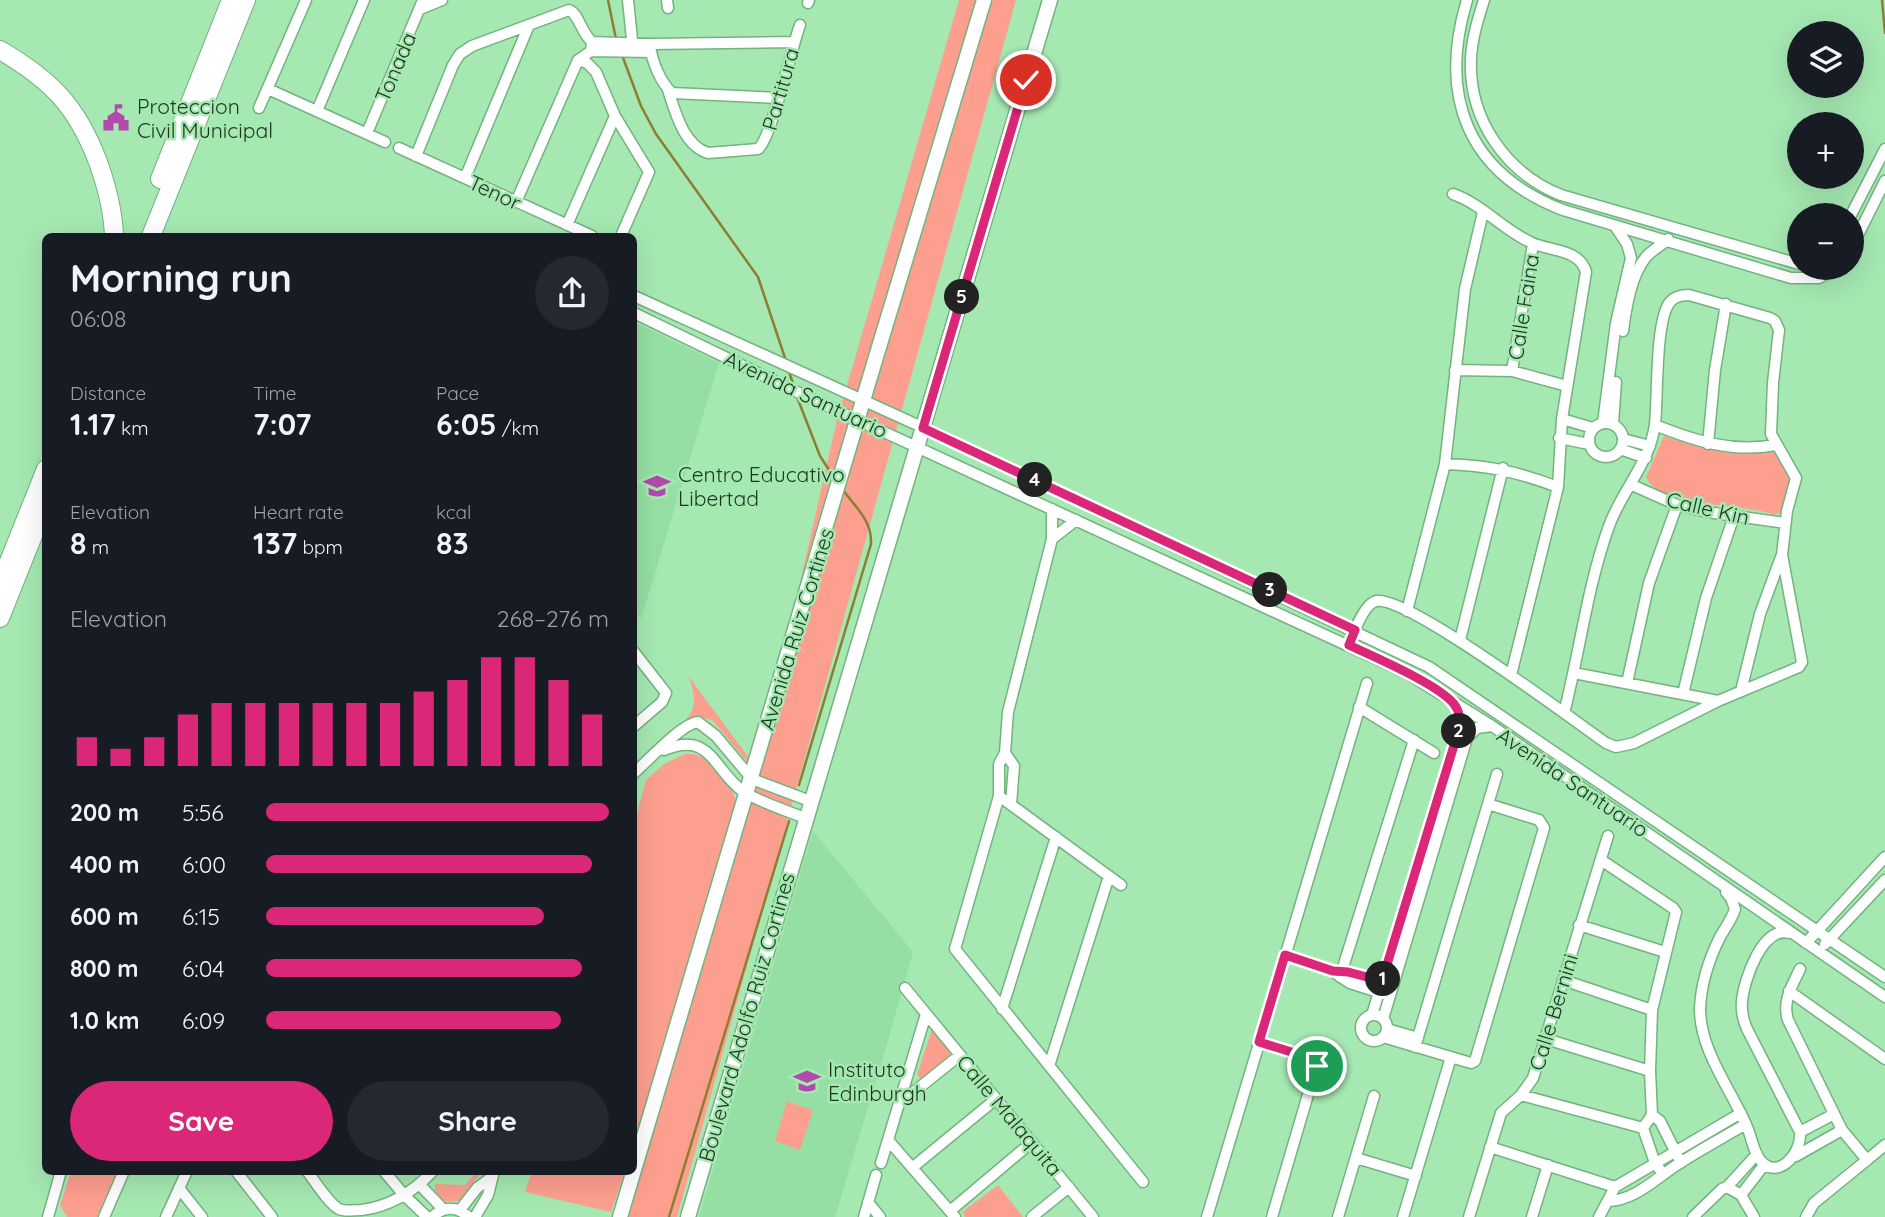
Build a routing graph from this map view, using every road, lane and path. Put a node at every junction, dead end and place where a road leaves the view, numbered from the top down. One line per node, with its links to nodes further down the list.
1 (231, 0): 43 (highway)
2 (246, 0): 44 (highway)
3 (306, 0): 20 (street)
4 (364, 0): 24 (street)
5 (442, 0): 11 (street)
6 (628, 0): 16 (street)
7 (984, 0): 57 (main road, Avenida Ruiz Cortines)
8 (1050, 0): 62 (main road)
9 (1467, 0): 40 (street)
10 (1484, 0): 37 (street)
11 (422, 4): 26 (street, Tonada)
12 (528, 25): 15 (street); 30 (street); 31 (street)
13 (800, 25): 14 (street, Partitura)
14 (793, 42): 17 (street); 22 (street, Partitura)
15 (592, 46): 16 (street); 19 (street)
16 (628, 47): 17 (street)
17 (651, 48): 21 (street)
18 (0, 50): 42 (highway)
19 (578, 60): 25 (street); 34 (street)
20 (268, 89): 23 (street); 24 (street)
21 (668, 89): 22 (street); 22 (street, Partitura)
22 (778, 98)
23 (260, 108)
24 (317, 111): 26 (street)
25 (615, 116): 39 (street); 46 (street)
26 (367, 133): 27 (street)
27 (385, 142)
28 (399, 148): 30 (street, Tenor)
29 (1884, 152): 35 (street)
30 (416, 156): 31 (street, Tenor)
31 (465, 178): 34 (street, Tenor)
32 (1885, 181): 38 (street)
33 (1453, 194): 36 (street)
34 (516, 202): 39 (street, Tenor)
35 (1857, 203)
36 (1483, 212): 48 (street); 54 (street)
37 (1619, 212): 40 (street); 41 (street)
38 (1864, 223)
39 (567, 225): 45 (street, Tenor)
40 (1614, 225): 47 (street); 60 (street)
41 (1672, 228): 47 (street); 49 (street)
42 (114, 233)
43 (138, 233)
44 (152, 233)
45 (585, 233)
46 (622, 233)
47 (1667, 241): 50 (street); 60 (street)
48 (1533, 244): 55 (street, Calle Faina); 56 (street)
49 (1787, 261)
50 (1787, 277)
51 (637, 297): 57 (street, Avenida Santuario)
52 (1726, 304): 61 (street); 66 (street); 67 (street)
53 (637, 314): 58 (street, Avenida Santuario)
54 (1455, 370): 55 (street); 70 (street)
55 (1512, 370): 56 (street)
56 (1567, 386): 59 (street)
57 (863, 402): 58 (main road, Avenida Ruiz Cortines); 62 (street, Avenida Santuario)
58 (858, 419): 68 (street, Avenida Santuario); 110 (main road, Avenida Ruiz Cortines)
59 (1562, 419): 60 (street); 63 (street)
60 (1603, 425): 64 (street); 65 (street)
61 (1655, 425): 66 (street); 69 (street)
62 (923, 428): 68 (main road); 81 (street, Avenida Santuario)
63 (1559, 438): 64 (street); 74 (street)
64 (1589, 444): 65 (street)
65 (1621, 444): 69 (street)
66 (1708, 444): 67 (street)
67 (1776, 445): 80 (street)
68 (918, 447): 76 (street, Avenida Santuario); 115 (main road)
69 (1648, 452): 73 (street)
70 (1445, 464): 71 (street); 86 (street)
71 (1503, 468): 74 (street); 89 (street)
72 (42, 479): 85 (highway)
73 (1632, 485): 75 (street, Calle Kin); 92 (street)
74 (1558, 487): 93 (street)
75 (1677, 505): 78 (street, Calle Kin); 95 (street)
76 (1052, 509): 79 (street, Avenida Santuario); 82 (street)
77 (42, 513): 87 (highway)
78 (1734, 516): 80 (street, Calle Kin); 97 (street)
79 (1076, 520): 82 (street); 83 (street, Avenida Santuario)
80 (1785, 523): 84 (street)
81 (1140, 530): 83 (street); 88 (street, Avenida Santuario)
82 (1052, 539): 106 (street)
83 (1134, 547): 90 (street, Avenida Santuario)
84 (1782, 555): 96 (street); 96 (street)
85 (0, 584)
86 (1407, 611): 88 (street); 89 (street)
87 (0, 618)
88 (1355, 630): 90 (street); 111 (street, Avenida Santuario)
89 (1460, 640): 93 (street)
90 (1349, 645): 99 (street, Avenida Santuario)
91 (637, 657): 102 (street)
92 (1574, 673): 95 (street); 101 (street)
93 (1511, 675): 101 (street)
94 (1367, 683): 100 (street)
95 (1627, 683): 97 (street)
96 (1741, 691): 98 (street)
97 (1683, 694): 98 (street)
98 (1718, 701): 101 (street)
99 (1452, 702): 103 (street, Avenida Santuario); 140 (street)
100 (1359, 707): 104 (street); 134 (street)
101 (1564, 713)
102 (637, 723)
103 (1492, 726): 112 (street, Avenida Santuario); 140 (street)
104 (1414, 740): 107 (street); 136 (street)
105 (658, 752): 108 (street); 110 (street); 113 (street)
106 (1005, 752): 114 (street); 116 (street)
107 (1434, 752)
108 (637, 770)
109 (1497, 774): 117 (street)
110 (752, 779): 113 (main road, Avenida Ruiz Cortines); 115 (street)
111 (1597, 781): 112 (street); 128 (street, Avenida Santuario)
112 (1589, 793): 124 (street, Avenida Santuario)
113 (747, 794): 118 (street); 173 (main road, Avenida Ruiz Cortines)
114 (999, 796): 116 (street); 143 (street)
115 (810, 801): 118 (main road)
116 (1011, 804): 120 (street)
117 (1488, 804): 148 (street); 150 (street)
118 (805, 818): 214 (main road, Boulevard Adolfo Ruiz Cortines)
119 (1608, 836): 122 (street, Calle Bernini)
120 (1056, 837): 123 (street); 143 (street)
121 (1885, 857): 128 (street)
122 (1601, 860): 127 (street, Calle Bernini); 133 (street)
123 (1109, 876): 126 (street); 152 (street)
124 (1715, 880): 129 (street, Avenida Santuario); 158 (street)
125 (1885, 880): 130 (street)
126 (1121, 886)
127 (1579, 925): 133 (street); 138 (street, Calle Bernini)
128 (1817, 930): 130 (street, Avenida Santuario); 131 (street)
129 (1795, 935): 131 (street, Avenida Santuario); 164 (street)
130 (1830, 939): 132 (street); 137 (street, Avenida Santuario)
131 (1806, 943): 132 (street, Avenida Santuario)
132 (1819, 951): 142 (street, Avenida Santuario)
133 (1665, 952): 144 (street)
134 (1285, 955): 136 (street); 147 (street)
135 (1800, 968): 141 (street)
136 (1338, 973): 140 (street)
137 (1885, 977)
138 (1563, 980): 144 (street); 146 (street, Calle Bernini)
139 (905, 988): 145 (street, Calle Malaquita)
140 (1386, 988): 148 (street)
141 (1789, 991): 151 (street); 159 (street)
142 (1885, 997)
143 (1002, 1009): 152 (street)
144 (1652, 1010): 153 (street)
145 (926, 1014): 149 (street, Calle Malaquita); 157 (street)
146 (1546, 1039): 153 (street); 155 (street, Calle Bernini)
147 (1259, 1042): 219 (street); 220 (street)
148 (1417, 1042): 150 (street)
149 (960, 1055): 156 (street, Calle Malaquita); 157 (street)
150 (1451, 1057): 193 (street)
151 (1885, 1059)
152 (1049, 1066): 194 (street)
153 (1650, 1071): 160 (street)
154 (1374, 1096): 172 (street)
155 (1521, 1096): 162 (street); 168 (street, Calle Bernini)
156 (996, 1099): 166 (street, Calle Malaquita); 180 (street)
157 (900, 1103): 165 (street)
158 (1741, 1113): 161 (street); 169 (street)
159 (1834, 1114): 163 (street); 164 (street)
160 (1652, 1115): 162 (street); 169 (street)
161 (1746, 1125): 170 (street); 175 (street)
162 (1643, 1128): 177 (street)
163 (1842, 1130): 171 (street); 174 (street)
164 (1800, 1132): 171 (street)
165 (888, 1140): 176 (street); 180 (street)
166 (1032, 1142): 196 (street, Calle Malaquita); 205 (street)
167 (1885, 1145): 174 (street)
168 (1490, 1147): 178 (street); 223 (street, Calle Bernini)
169 (1674, 1151): 175 (street); 177 (street)
170 (1756, 1154): 179 (street); 198 (street)
171 (1794, 1157): 179 (street)
172 (1356, 1158): 193 (street); 221 (street)
173 (637, 1160)
174 (1867, 1160): 228 (street)
175 (1681, 1162): 181 (street)
176 (881, 1163)
177 (1655, 1163): 181 (street); 197 (street)
178 (1548, 1165): 197 (street); 224 (street)
179 (1764, 1165): 201 (street)
180 (913, 1167): 205 (street)
181 (1663, 1174): 202 (street)
182 (60, 1175): 207 (street)
183 (122, 1175): 208 (street)
184 (185, 1175): 199 (street)
185 (239, 1175): 211 (street)
186 (310, 1175): 200 (street)
187 (387, 1175): 200 (street)
188 (428, 1175): 195 (street)
189 (492, 1175): 206 (street)
190 (493, 1175): 206 (street)
191 (633, 1175): 213 (main road, Avenida Ruiz Cortines)
192 (876, 1175): 203 (street)
193 (1416, 1176): 222 (street)
194 (1143, 1182)
195 (419, 1184): 200 (street); 204 (street)
196 (1069, 1187): 217 (street); 218 (street, Calle Malaquita)
197 (1615, 1187): 202 (street)
198 (1727, 1187): 201 (street); 226 (street)
199 (179, 1188): 209 (street); 210 (street)
200 (404, 1195): 212 (street)
201 (1741, 1195): 227 (street)
202 (1609, 1201): 225 (street)
203 (868, 1202): 215 (street); 216 (street)
204 (443, 1209): 206 (street); 212 (street)
205 (953, 1214)
206 (468, 1215)
207 (51, 1216)
208 (104, 1217)
209 (166, 1217)
210 (202, 1217)
211 (272, 1217)
212 (429, 1217)
213 (620, 1217)
214 (688, 1217)
215 (864, 1217)
216 (880, 1217)
217 (1032, 1217)
218 (1093, 1217)
219 (1207, 1217)
220 (1272, 1217)
221 (1338, 1217)
222 (1403, 1217)
223 (1469, 1217)
224 (1532, 1217)
225 (1600, 1217)
226 (1693, 1217)
227 (1754, 1217)
228 (1806, 1217)

